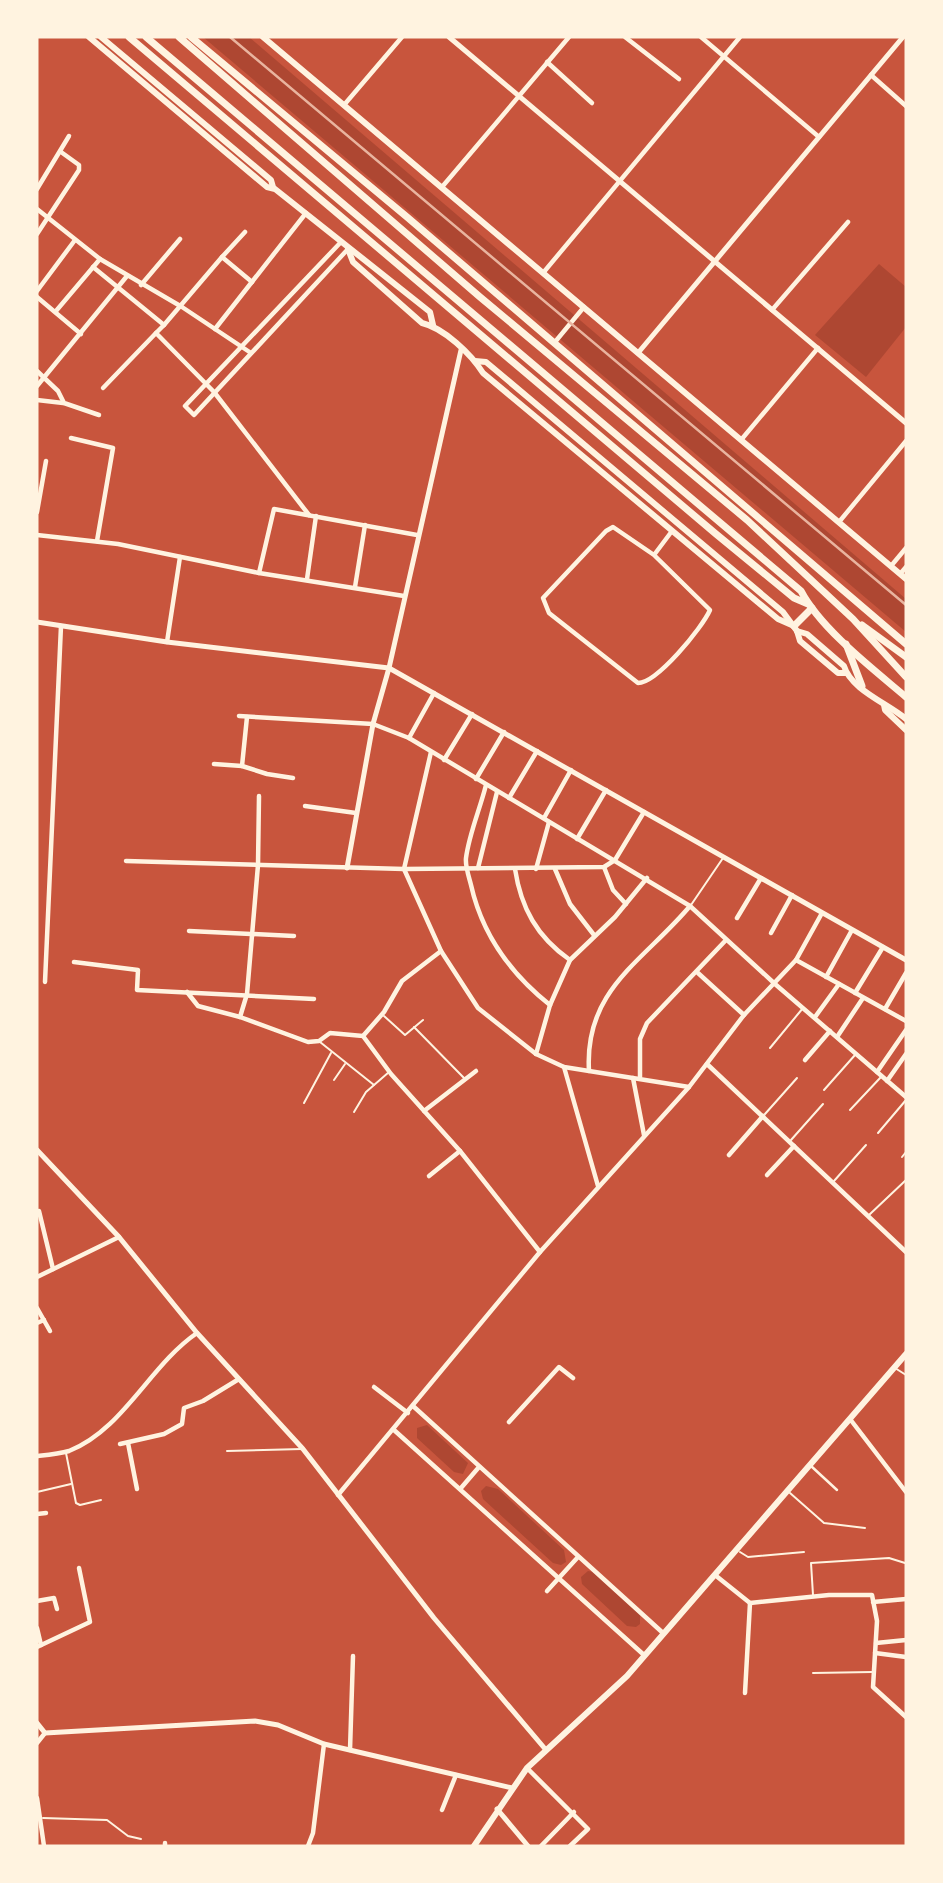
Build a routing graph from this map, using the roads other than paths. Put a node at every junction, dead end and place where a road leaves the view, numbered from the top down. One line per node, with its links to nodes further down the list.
1 (89, 37): 29 (main road)
2 (101, 37): 29 (main road)
3 (129, 37): 108 (highway)
4 (146, 37): 108 (highway)
5 (179, 37): 27 (highway)
6 (191, 37): 26 (highway)
7 (263, 37): 21 (main road)
8 (402, 37): 21 (street)
9 (449, 37): 19 (street)
10 (569, 37): 16 (street)
11 (625, 37): 18 (street)
12 (701, 37): 15 (street)
13 (740, 37): 15 (street)
14 (903, 37): 17 (street)
15 (724, 56): 24 (street); 28 (street)
16 (547, 62): 19 (street); 20 (street)
17 (871, 75): 22 (street); 24 (street)
18 (679, 79)
19 (519, 96): 28 (street); 30 (street)
20 (592, 103)
21 (344, 106): 30 (main road)
22 (906, 106)
23 (69, 136): 25 (street)
24 (819, 137): 46 (street)
25 (61, 152): 31 (street); 36 (street)
26 (342, 165): 27 (highway); 35 (highway)
27 (348, 181): 34 (highway)
28 (620, 181): 46 (street); 48 (street)
29 (273, 187): 33 (main road)
30 (442, 187): 48 (main road)
31 (37, 189)
32 (37, 209): 36 (street)
33 (306, 213): 42 (main road); 50 (street)
34 (385, 213): 35 (highway); 86 (highway)
35 (407, 217): 64 (highway)
36 (49, 218): 39 (street); 41 (street)
37 (848, 222): 57 (street)
38 (244, 232): 44 (street)
39 (37, 234)
40 (180, 239): 51 (street)
41 (75, 240): 45 (street); 53 (street)
42 (341, 242): 43 (main road); 65 (street)
43 (348, 250): 60 (main road); 60 (main road); 68 (street)
44 (222, 257): 50 (street); 55 (street)
45 (100, 259): 47 (street); 49 (street)
46 (715, 261): 57 (street); 69 (street)
47 (93, 267): 52 (street); 58 (street)
48 (543, 273): 56 (main road)
49 (127, 276): 51 (street); 52 (street)
50 (252, 282): 61 (street)
51 (142, 285): 55 (street)
52 (117, 289): 59 (street); 63 (street)
53 (37, 291)
54 (37, 296): 58 (street)
55 (182, 307): 59 (street); 61 (street)
56 (584, 307): 64 (street); 69 (main road)
57 (772, 310): 66 (street)
58 (56, 311): 63 (street)
59 (164, 325): 62 (street)
60 (433, 325): 67 (main road)
61 (215, 329): 65 (street)
62 (156, 333): 73 (street); 75 (street)
63 (81, 334): 72 (street)
64 (554, 343): 85 (highway)
65 (240, 347): 68 (street); 73 (street)
66 (818, 348): 80 (street); 82 (street)
67 (461, 350): 70 (main road); 96 (street)
68 (251, 353): 76 (street)
69 (638, 353): 82 (main road)
70 (475, 361): 94 (main road); 112 (main road)
71 (37, 371): 72 (street)
72 (45, 378): 74 (street); 78 (street)
73 (206, 384): 76 (street); 76 (street)
74 (37, 386)
75 (103, 388)
76 (214, 392): 88 (street)
77 (37, 400): 78 (street)
78 (64, 403): 79 (street)
79 (99, 415)
80 (906, 423)
81 (71, 438): 97 (street)
82 (741, 440): 92 (main road)
83 (906, 441): 92 (street)
84 (46, 461): 87 (street)
85 (705, 472): 86 (highway); 91 (highway)
86 (709, 488): 90 (highway)
87 (37, 512)
88 (309, 515): 89 (street); 103 (street)
89 (316, 516): 93 (street); 105 (street)
90 (747, 520): 91 (highway); 109 (highway)
91 (762, 520): 115 (highway)
92 (839, 522): 101 (main road)
93 (365, 525): 96 (street); 106 (street)
94 (672, 531): 99 (street); 112 (main road)
95 (37, 535): 97 (street)
96 (417, 535): 107 (street)
97 (97, 541): 100 (street)
98 (906, 548): 101 (street)
99 (654, 555): 99 (street)
100 (180, 557): 103 (street); 114 (street)
101 (891, 566): 104 (main road)
102 (906, 567): 104 (street)
103 (259, 573): 105 (street)
104 (903, 576)
105 (307, 579): 106 (street)
106 (355, 587): 107 (street)
107 (404, 596): 117 (street)
108 (810, 606): 112 (highway); 113 (highway)
109 (853, 619): 116 (highway); 118 (highway)
110 (37, 622): 111 (street)
111 (61, 625): 114 (street); 184 (street)
112 (795, 629): 119 (main road)
113 (844, 640): 119 (highway); 121 (highway)
114 (167, 642): 117 (street)
115 (906, 644)
116 (906, 657)
117 (389, 667): 120 (street); 127 (street)
118 (906, 677)
119 (862, 686): 122 (main road)
120 (434, 693): 123 (street); 130 (street)
121 (906, 697)
122 (884, 705): 126 (main road); 128 (main road)
123 (472, 714): 129 (street); 133 (street)
124 (239, 716): 125 (street)
125 (247, 717): 127 (street); 135 (street)
126 (906, 719)
127 (373, 724): 130 (street); 146 (street)
128 (906, 730)
129 (504, 732): 131 (street); 138 (street)
130 (409, 738): 132 (street)
131 (537, 751): 136 (street); 143 (street)
132 (431, 752): 133 (street); 156 (street)
133 (444, 760): 138 (street)
134 (214, 764): 135 (street)
135 (242, 766): 137 (street)
136 (571, 770): 140 (street); 147 (street)
137 (293, 778)
138 (476, 779): 139 (street)
139 (486, 785): 141 (street); 157 (street)
140 (606, 790): 145 (street); 148 (street)
141 (497, 792): 143 (street); 155 (street)
142 (259, 796): 152 (street)
143 (509, 798): 147 (street)
144 (305, 806): 146 (street)
145 (644, 812): 149 (street); 150 (street)
146 (356, 813): 154 (street)
147 (546, 820): 148 (street); 159 (street)
148 (577, 839): 150 (street)
149 (724, 857): 162 (street); 165 (lane)
150 (615, 860): 153 (street); 161 (street)
151 (127, 862): 152 (street)
152 (258, 865): 154 (street); 171 (street)
153 (604, 867): 160 (street); 164 (street)
154 (347, 868): 156 (street)
155 (478, 868): 157 (street); 158 (street)
156 (404, 869): 157 (street); 176 (street)
157 (467, 869): 192 (street)
158 (515, 869): 159 (street); 177 (street)
159 (536, 869): 160 (street)
160 (555, 869): 172 (street)
161 (647, 878): 164 (street); 165 (street)
162 (761, 878): 163 (street); 167 (street)
163 (792, 895): 166 (street); 170 (street)
164 (626, 904): 172 (street)
165 (691, 906): 174 (street); 217 (street)
166 (822, 913): 168 (street); 178 (street)
167 (737, 918)
168 (852, 930): 175 (street); 183 (street)
169 (189, 931): 171 (street)
170 (771, 933)
171 (251, 935): 173 (street); 189 (street)
172 (594, 935): 177 (street)
173 (294, 936)
174 (726, 940): 181 (street); 185 (street)
175 (883, 947): 179 (street); 188 (street)
176 (441, 951): 195 (street); 209 (street)
177 (570, 960): 192 (street)
178 (796, 960): 183 (street); 185 (street)
179 (906, 960)
180 (74, 962): 187 (street)
181 (698, 973): 196 (street); 221 (street)
182 (906, 974): 194 (street)
183 (826, 977): 186 (street)
184 (45, 982)
185 (775, 984): 193 (street); 196 (street)
186 (839, 984): 188 (street); 198 (street)
187 (187, 992): 189 (street); 197 (street)
188 (855, 993): 190 (street)
189 (247, 994): 191 (street); 197 (street)
190 (863, 998): 194 (street); 205 (street)
191 (314, 999)
192 (550, 1004): 209 (street)
193 (804, 1008): 198 (street); 207 (lane)
194 (885, 1009): 200 (street)
195 (382, 1014): 201 (lane); 204 (street)
196 (744, 1015): 214 (street)
197 (240, 1017): 206 (street)
198 (816, 1017): 203 (street)
199 (423, 1020): 201 (lane)
200 (906, 1021)
201 (414, 1027): 225 (lane)
202 (906, 1030): 219 (street)
203 (830, 1031): 205 (street); 212 (street)
204 (363, 1036): 206 (street); 218 (street)
205 (837, 1037): 210 (street)
206 (319, 1041): 208 (lane)
207 (770, 1048)
208 (332, 1052): 213 (lane); 231 (lane)
209 (536, 1054): 215 (street)
210 (856, 1054): 219 (street); 229 (lane)
211 (906, 1054): 226 (street)
212 (805, 1060)
213 (345, 1063): 224 (lane); 227 (lane)
214 (707, 1064): 228 (street); 236 (street)
215 (564, 1067): 217 (street); 250 (street)
216 (476, 1071): 225 (street)
217 (589, 1071): 222 (street)
218 (389, 1072): 227 (lane); 234 (street)
219 (877, 1072): 220 (street)
220 (882, 1076): 226 (street); 233 (lane)
221 (640, 1077): 222 (street); 228 (street)
222 (633, 1078): 238 (street)
223 (797, 1078): 236 (lane)
224 (334, 1080)
225 (466, 1081): 234 (street)
226 (887, 1081): 230 (street)
227 (374, 1085): 235 (lane)
228 (689, 1087): 238 (street)
229 (824, 1090)
230 (906, 1099): 237 (lane)
231 (304, 1103)
232 (823, 1104): 239 (lane)
233 (850, 1110)
234 (424, 1111): 242 (street)
235 (354, 1112)
236 (763, 1116): 239 (street); 244 (street)
237 (878, 1133)
238 (645, 1136): 250 (street)
239 (792, 1144): 247 (street); 249 (street)
240 (866, 1145): 249 (lane)
241 (37, 1150): 253 (street)
242 (460, 1151): 246 (street); 254 (street)
243 (906, 1152): 245 (lane)
244 (729, 1155)
245 (902, 1157)
246 (429, 1175)
247 (767, 1175)
248 (906, 1180): 252 (lane)
249 (832, 1182): 252 (street)
250 (598, 1186): 254 (street)
251 (38, 1211): 256 (street)
252 (868, 1216): 255 (street)
253 (119, 1237): 256 (street); 262 (street)
254 (540, 1252): 269 (street)
255 (906, 1252)
256 (53, 1269): 257 (street)
257 (37, 1278)
258 (37, 1308): 259 (street)
259 (44, 1320): 260 (street); 261 (street)
260 (37, 1323)
261 (50, 1331)
262 (197, 1333): 267 (street); 278 (street)
263 (906, 1354): 264 (main road)
264 (894, 1368): 265 (lane); 271 (main road)
265 (906, 1375)
266 (573, 1378): 272 (street)
267 (239, 1379): 274 (street); 276 (street)
268 (374, 1387): 270 (street)
269 (414, 1406): 270 (street); 281 (street)
270 (408, 1413): 273 (street)
271 (849, 1418): 280 (main road); 288 (street)
272 (509, 1422)
273 (394, 1430): 283 (street); 289 (street)
274 (128, 1443): 275 (street); 284 (street)
275 (121, 1444)
276 (303, 1449): 277 (lane); 289 (street)
277 (227, 1451)
278 (66, 1452): 279 (street); 282 (lane)
279 (37, 1456)
280 (809, 1464): 285 (street); 286 (main road)
281 (479, 1466): 283 (street); 296 (street)
282 (72, 1483): 287 (lane); 290 (lane)
283 (461, 1488): 300 (street)
284 (137, 1489)
285 (837, 1490)
286 (786, 1491): 293 (lane); 294 (main road)
287 (37, 1492)
288 (906, 1492)
289 (337, 1496): 325 (street)
290 (102, 1500)
291 (46, 1513): 292 (street)
292 (37, 1514)
293 (865, 1528)
294 (736, 1549): 295 (lane); 299 (main road)
295 (804, 1552)
296 (578, 1557): 300 (street); 309 (street)
297 (905, 1563): 302 (lane)
298 (79, 1568): 312 (street)
299 (714, 1574): 306 (street); 309 (main road)
300 (558, 1578): 301 (street); 314 (street)
301 (547, 1591)
302 (813, 1596): 305 (street); 306 (street)
303 (906, 1599): 305 (street)
304 (37, 1601): 307 (street)
305 (873, 1602): 311 (street)
306 (750, 1604): 319 (street)
307 (57, 1609)
308 (37, 1628): 312 (street)
309 (663, 1633): 314 (main road)
310 (906, 1640): 311 (street)
311 (876, 1643): 313 (street)
312 (39, 1646)
313 (875, 1653): 316 (street); 317 (street)
314 (645, 1655): 325 (main road)
315 (353, 1656): 326 (street)
316 (906, 1657)
317 (873, 1672): 318 (lane); 320 (street)
318 (813, 1673)
319 (745, 1693)
320 (906, 1717)
321 (37, 1724): 322 (street)
322 (45, 1733): 323 (street); 324 (street)
323 (37, 1743)
324 (324, 1744): 326 (street); 337 (street)
325 (546, 1749): 327 (main road)
326 (350, 1750): 328 (street)
327 (527, 1768): 329 (main road); 333 (street)
328 (456, 1774): 329 (street); 331 (street)
329 (512, 1788): 332 (main road)
330 (37, 1798): 334 (street)
331 (442, 1810)
332 (497, 1810): 338 (main road); 339 (street)
333 (574, 1812): 340 (street); 341 (street)
334 (42, 1818): 335 (lane); 336 (street)
335 (141, 1839)
336 (44, 1846)
337 (307, 1846)
338 (474, 1846)
339 (528, 1846)
340 (541, 1846)
341 (570, 1846)

